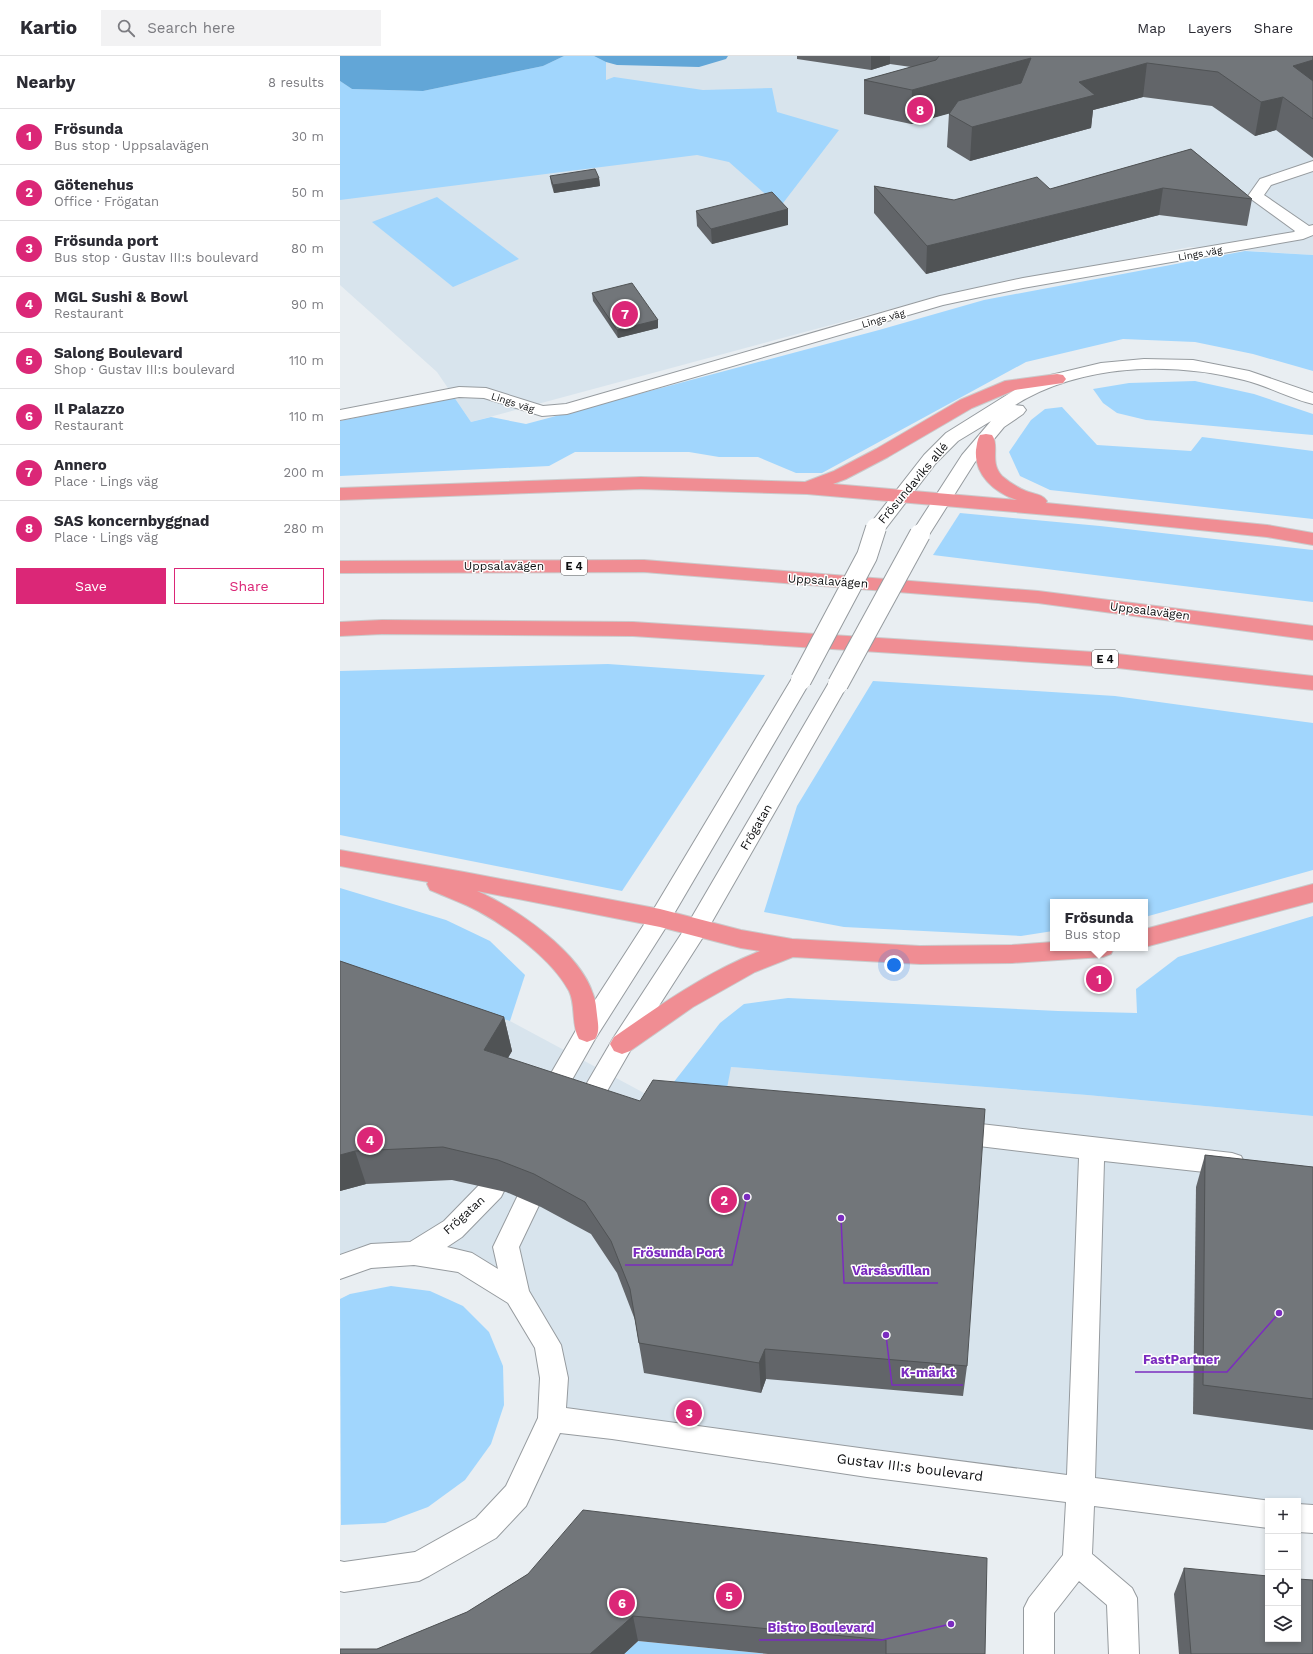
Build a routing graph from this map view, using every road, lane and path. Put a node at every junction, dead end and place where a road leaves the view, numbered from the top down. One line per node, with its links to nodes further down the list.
1 (1313, 166): 2 (street)
2 (1307, 236): 6 (street, Lings väg)
3 (1101, 368): 4 (street, Frösundaviks allé); 5 (street, Frösundaviks allé); 7 (street, Frösundaviks allé)
4 (1057, 379): 8 (highway); 10 (street, Frösundaviks allé)
5 (1313, 399)
6 (340, 415)
7 (986, 439): 11 (street, Frösundaviks allé); 12 (highway)
8 (807, 488): 9 (highway); 10 (highway)
9 (340, 494)
10 (901, 495): 11 (highway); 22 (street, Frösundaviks allé, bridge)
11 (943, 500): 12 (highway); 13 (street, Frösundaviks allé)
12 (1083, 512): 14 (highway)
13 (920, 534): 23 (street, Frögatan, bridge)
14 (1313, 539)
15 (340, 567): 17 (highway, Uppsalavägen / E 4)
16 (340, 629): 18 (highway, E 4)
17 (1313, 633)
18 (1313, 683)
19 (340, 858): 20 (highway)
20 (400, 868): 22 (highway); 27 (highway)
21 (1313, 893): 24 (highway)
22 (660, 918): 23 (highway); 27 (street)
23 (697, 928): 25 (highway); 28 (street, Frögatan)
24 (1148, 937)
25 (792, 948): 26 (highway); 28 (highway)
26 (1058, 951)
27 (587, 1032): 29 (street)
28 (622, 1044): 30 (street, Frögatan)
29 (546, 1102)
30 (581, 1113)
31 (929, 1129): 32 (street)
32 (1092, 1149): 33 (street); 40 (street)
33 (1258, 1167)
34 (492, 1189): 36 (street, Frögatan)
35 (528, 1201): 38 (street)
36 (414, 1253): 37 (street); 38 (street)
37 (340, 1267)
38 (517, 1295): 39 (street)
39 (552, 1419): 40 (street, Gustav III:s boulevard); 45 (street)
40 (1081, 1490): 41 (street, Gustav III:s boulevard); 44 (street)
41 (1265, 1514)
42 (1301, 1518): 43 (street)
43 (1313, 1519)
44 (1077, 1560): 46 (street); 47 (street)
45 (340, 1576)
46 (1040, 1654)
47 (1124, 1654)

